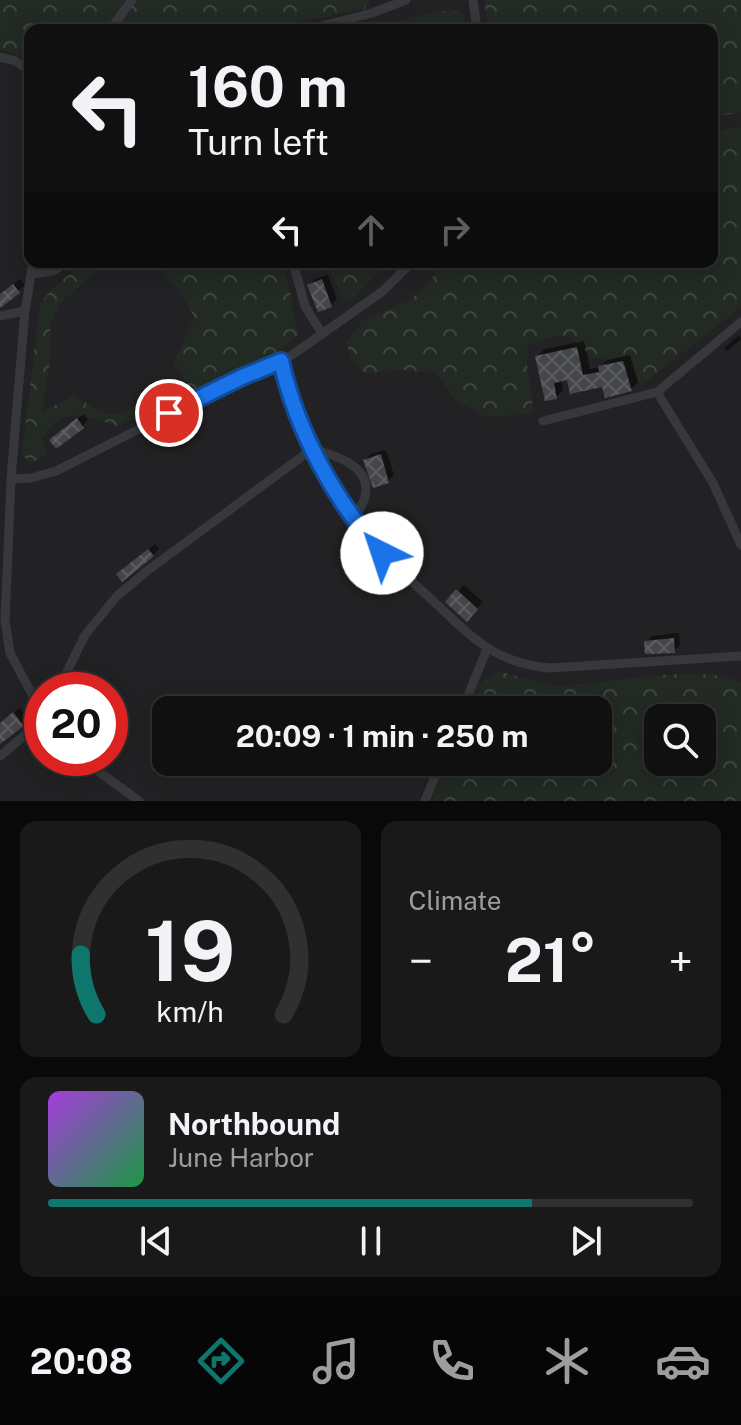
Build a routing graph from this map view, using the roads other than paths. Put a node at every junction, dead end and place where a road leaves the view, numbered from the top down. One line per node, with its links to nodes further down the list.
1 (132, 0): 4 (lane)
2 (406, 0): 5 (lane)
3 (473, 0): 6 (lane)
4 (114, 24)
5 (329, 24)
6 (476, 24)
7 (0, 57): 8 (lane)
8 (24, 67)
9 (32, 268): 13 (lane)
10 (58, 268): 13 (lane)
11 (295, 268): 17 (lane)
12 (406, 268): 17 (lane)
13 (32, 274): 14 (lane)
14 (25, 311): 15 (lane); 22 (lane)
15 (0, 316)
16 (741, 322): 19 (lane)
17 (322, 334): 18 (lane)
18 (281, 361): 21 (lane); 22 (lane)
19 (657, 392): 20 (lane); 25 (lane)
20 (543, 421)
21 (312, 449): 24 (lane); 24 (lane); 28 (lane)
22 (11, 479): 23 (lane)
23 (5, 505): 29 (lane)
24 (353, 520): 26 (lane)
25 (741, 545)
26 (487, 649): 27 (lane); 30 (lane)
27 (741, 656)
28 (67, 672)
29 (24, 681)
30 (468, 696)
31 (24, 736): 32 (lane)
32 (0, 756)
33 (105, 776): 35 (lane)
34 (435, 776): 36 (lane)
35 (139, 801)
36 (425, 801)

